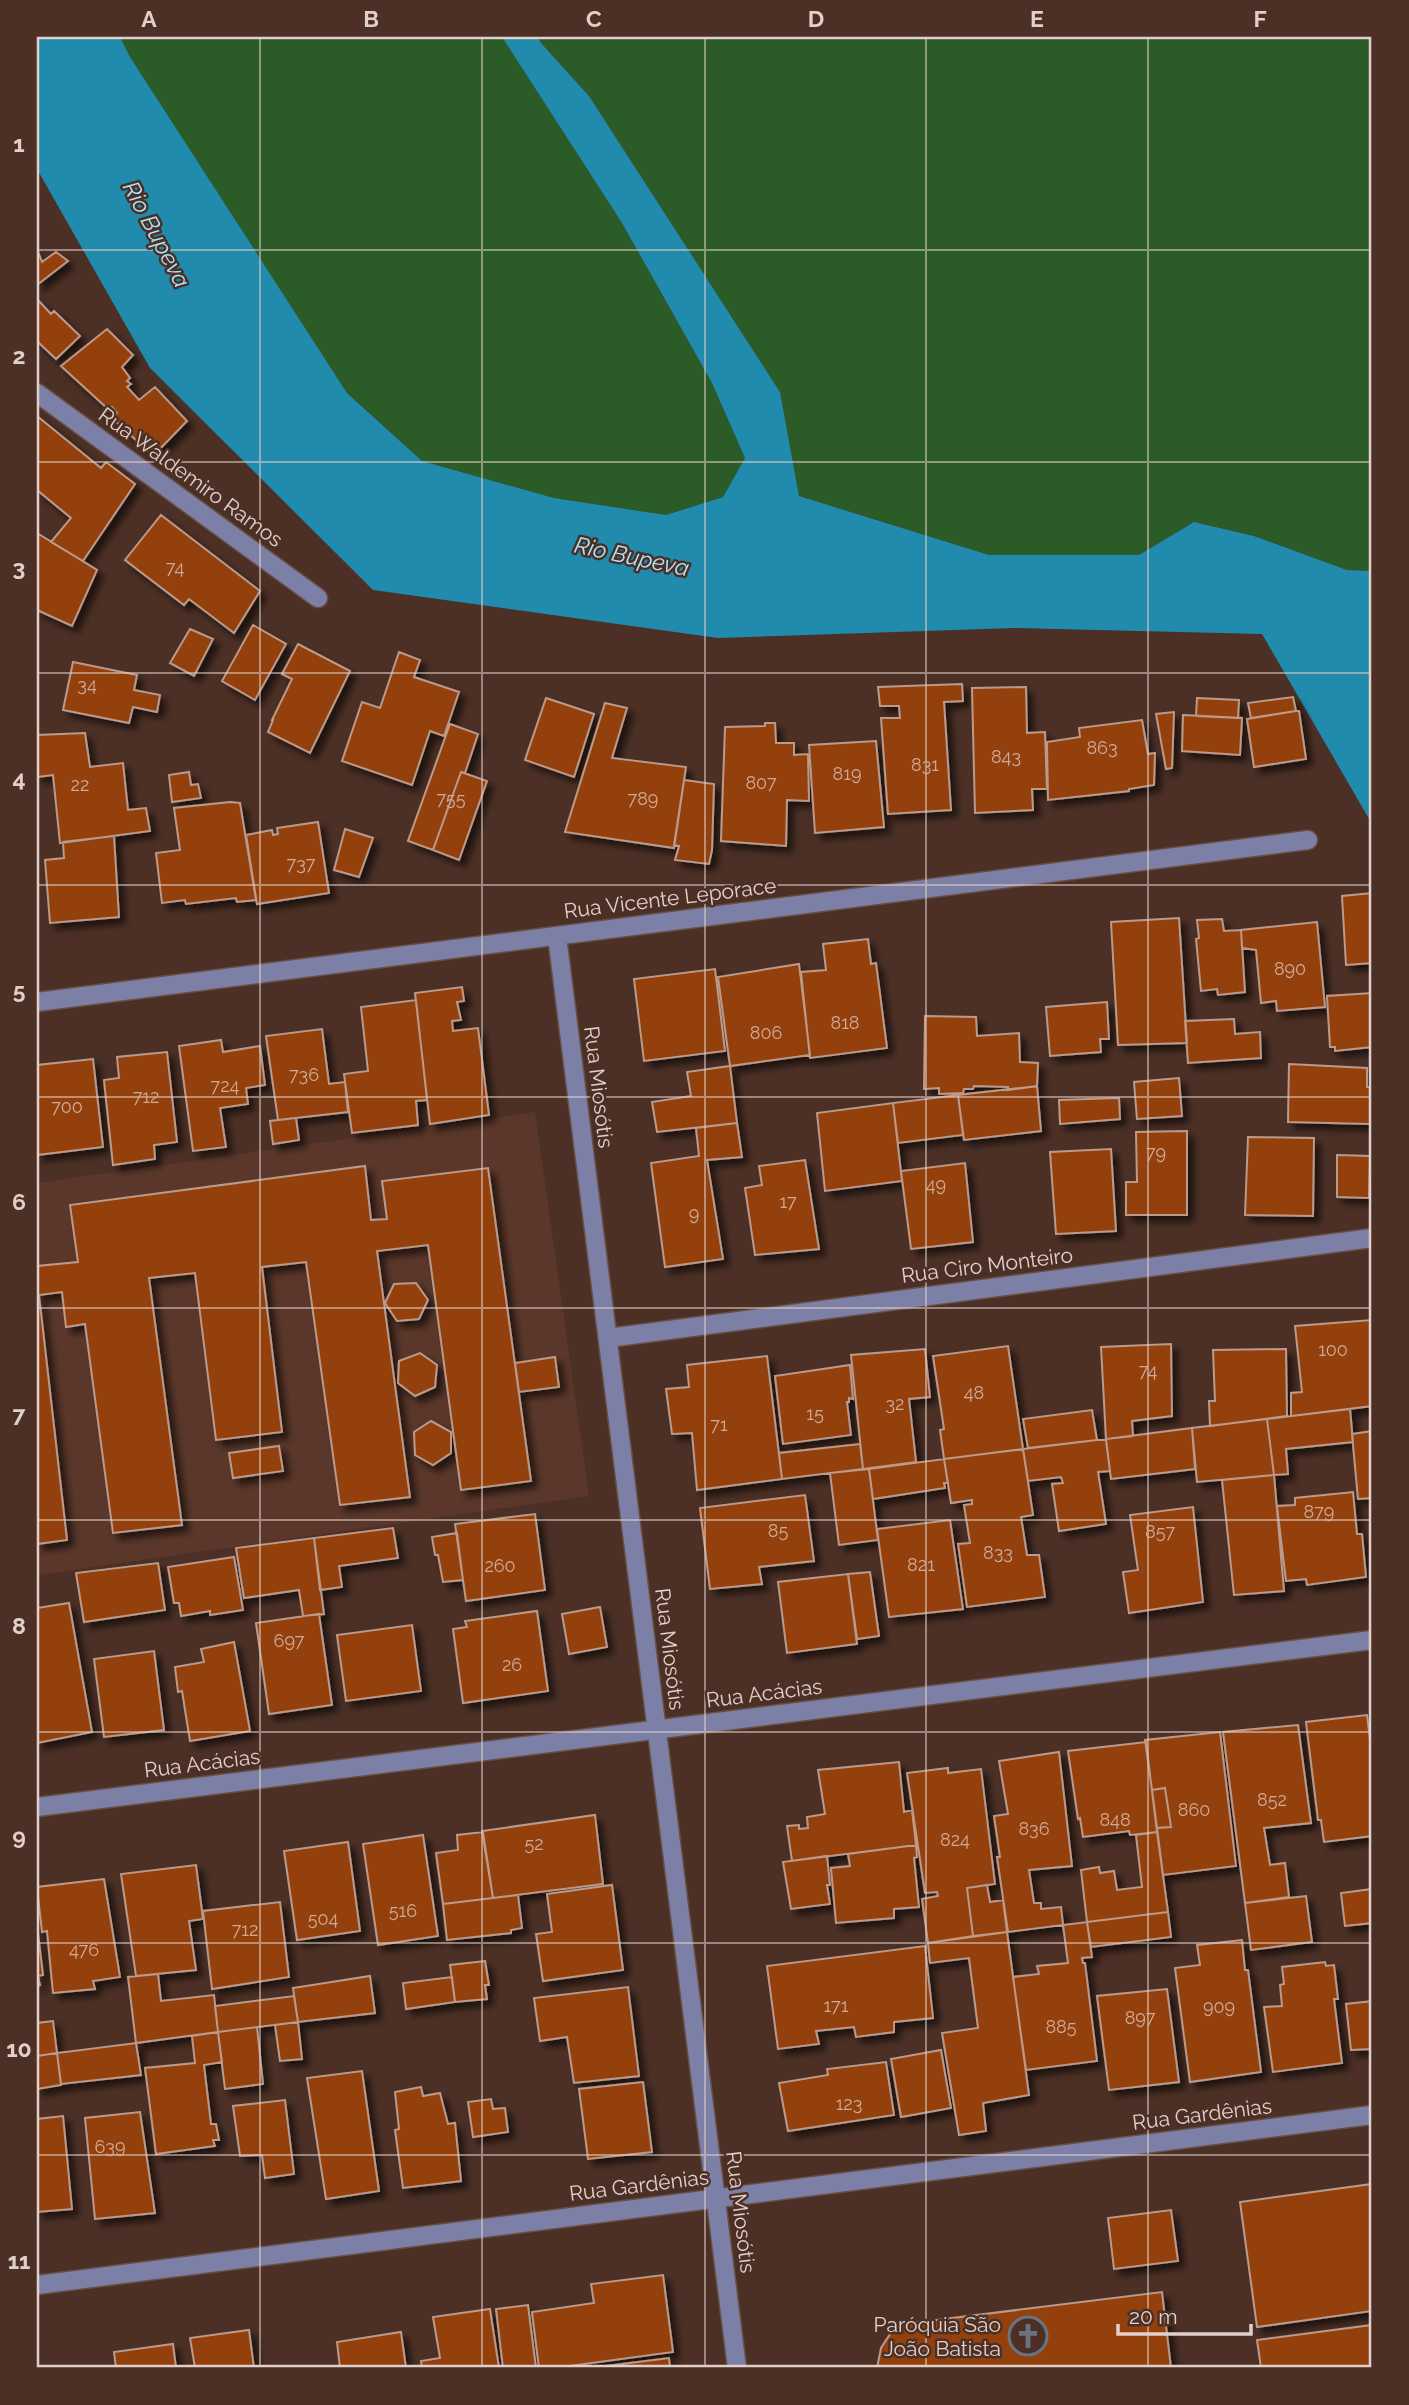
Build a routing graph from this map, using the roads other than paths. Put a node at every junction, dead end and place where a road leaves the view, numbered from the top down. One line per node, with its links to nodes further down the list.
1 (37, 393): 2 (street, Rua Waldemiro Ramos)
2 (318, 598)
3 (1308, 840): 4 (street, Rua Vicente Leporace)
4 (557, 936): 5 (street, Rua Vicente Leporace); 7 (street, Rua Miosótis)
5 (37, 1002)
6 (1372, 1238): 7 (street, Rua Ciro Monteiro)
7 (608, 1338): 9 (street, Rua Miosótis)
8 (1372, 1640): 9 (street, Rua Acácias)
9 (657, 1729): 10 (street, Rua Acácias); 12 (street, Rua Miosótis)
10 (37, 1807)
11 (1372, 2115): 12 (street, Rua Gardênias)
12 (716, 2198): 13 (street, Rua Gardênias); 14 (street, Rua Miosótis)
13 (37, 2285)
14 (737, 2368)

